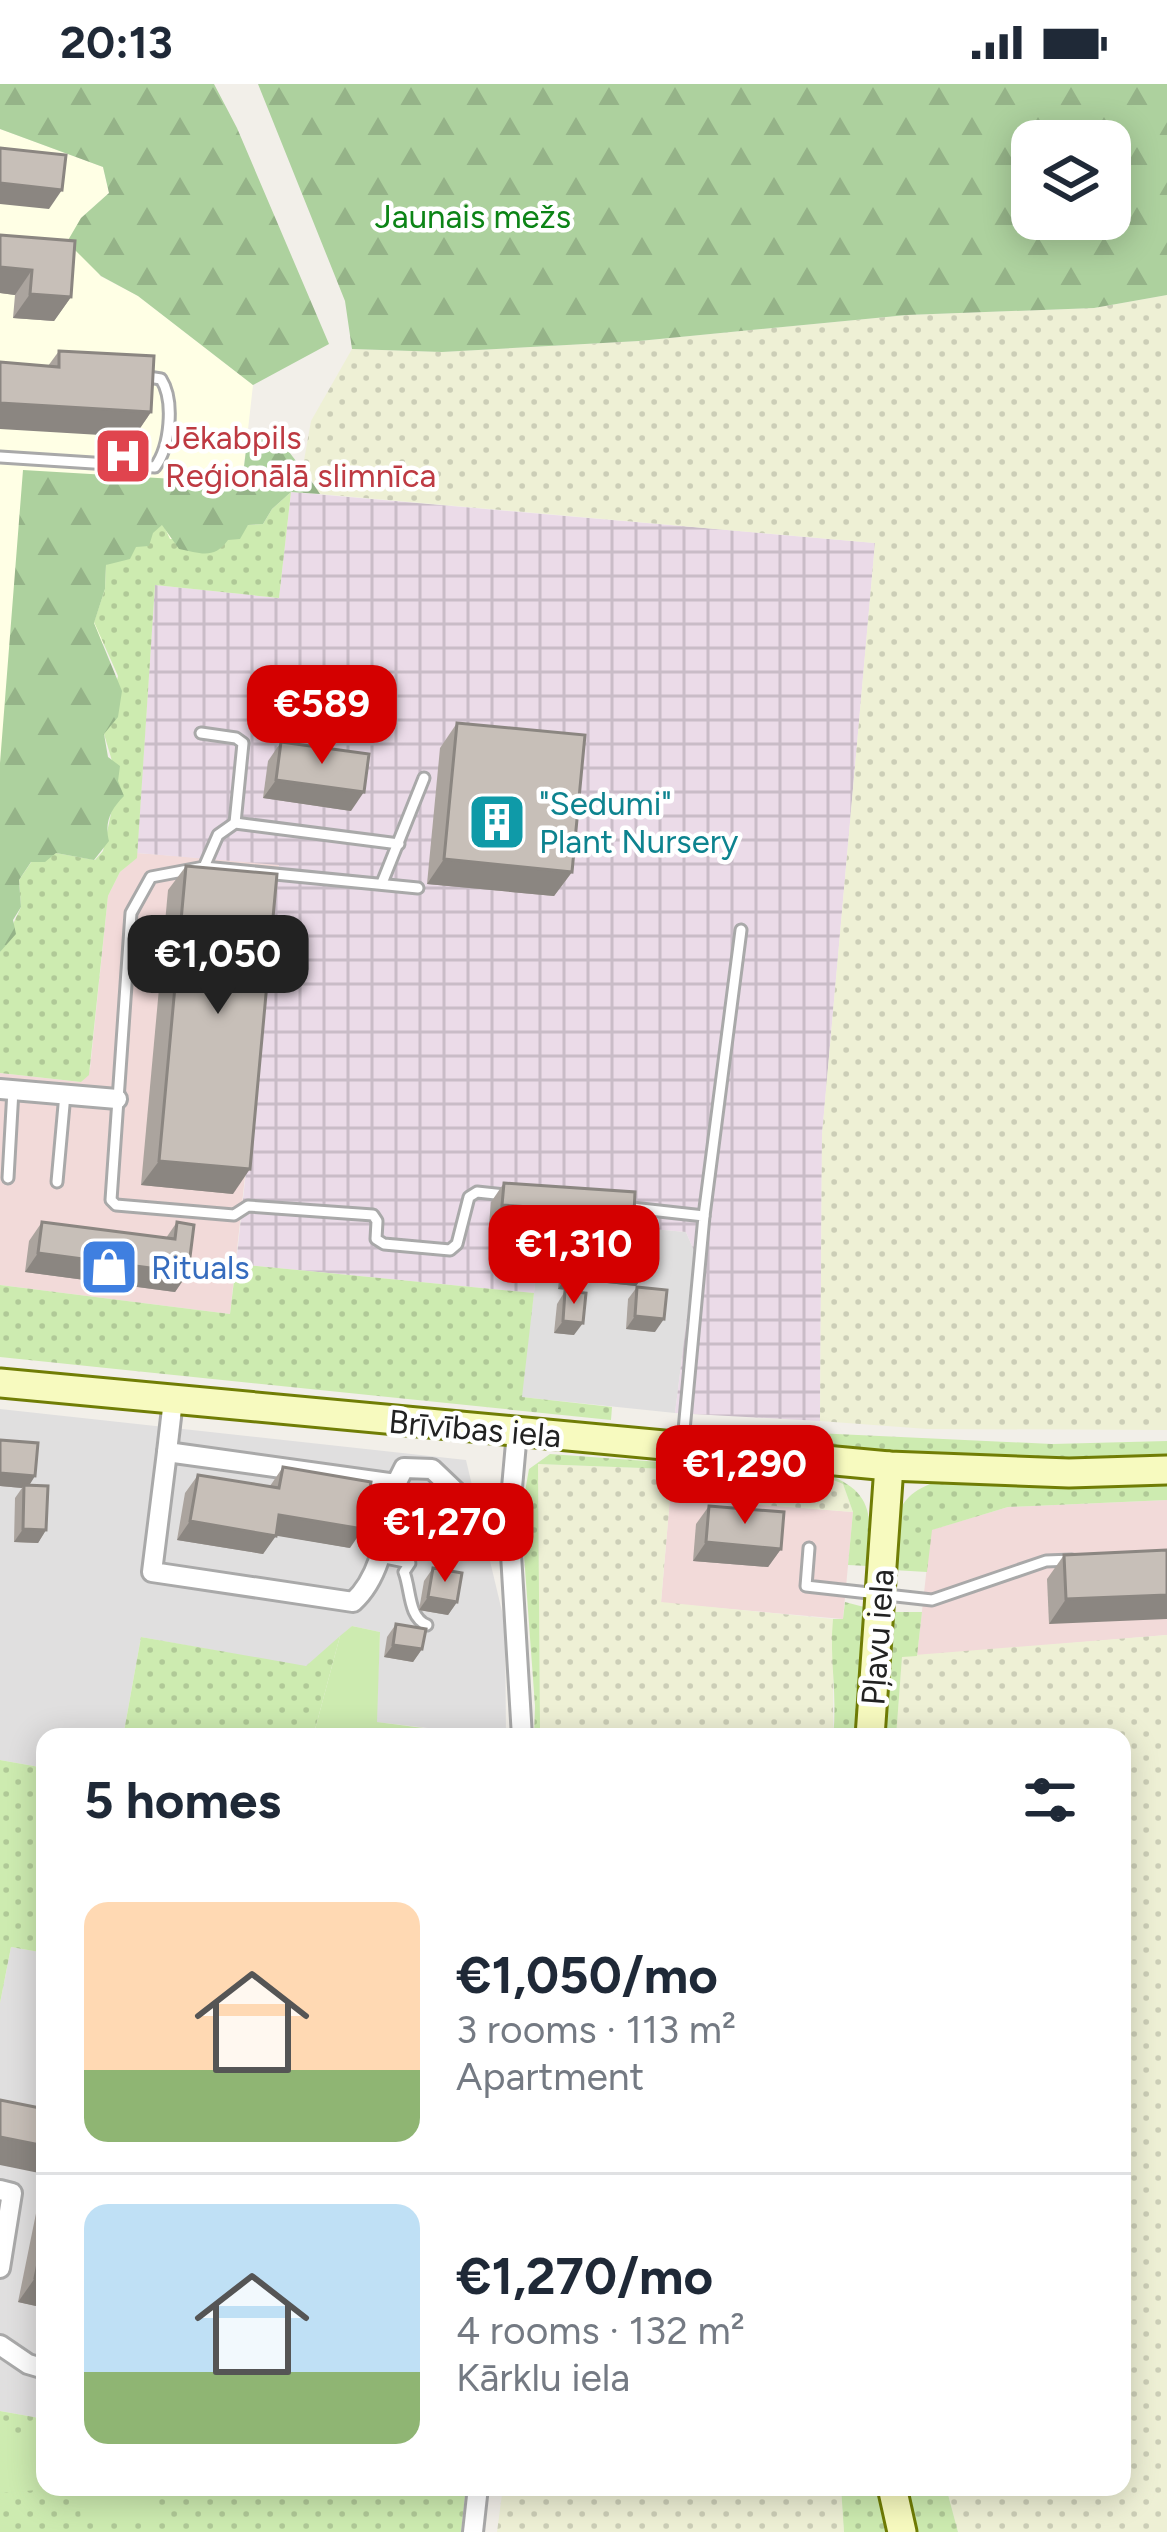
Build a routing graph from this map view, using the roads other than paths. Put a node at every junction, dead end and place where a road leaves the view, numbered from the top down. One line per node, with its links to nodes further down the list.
1 (127, 375): 2 (lane)
2 (0, 457)
3 (201, 734): 5 (lane)
4 (424, 778): 6 (lane)
5 (235, 823): 6 (lane); 7 (lane)
6 (399, 844): 8 (lane)
7 (204, 867): 8 (lane); 13 (lane)
8 (382, 883): 9 (lane)
9 (418, 888)
10 (741, 930): 18 (lane)
11 (6, 1089): 12 (street); 14 (lane)
12 (64, 1094): 13 (street); 15 (lane)
13 (117, 1099): 16 (lane)
14 (8, 1178)
15 (57, 1182)
16 (522, 1197)
17 (613, 1206): 18 (lane)
18 (704, 1216): 22 (lane)
19 (0, 1383): 20 (main road, Brīvības iela)
20 (173, 1400): 21 (main road, Brīvības iela); 23 (street)
21 (517, 1432): 22 (main road, Brīvības iela); 27 (street)
22 (682, 1446): 24 (main road, Brīvības iela)
23 (167, 1452): 26 (street); 29 (street)
24 (889, 1466): 25 (main road, Brīvības iela); 31 (main road, Pļavu iela)
25 (1167, 1470)
26 (396, 1484): 27 (street); 29 (street)
27 (509, 1521): 33 (street)
28 (809, 1548): 31 (lane)
29 (380, 1556): 32 (lane)
30 (1086, 1559): 31 (lane)
31 (880, 1594): 34 (main road, Pļavu iela)
32 (427, 1625)
33 (521, 1728)
34 (871, 1728)
35 (0, 2190): 36 (street)
36 (0, 2268)
37 (0, 2345): 38 (street)
38 (36, 2366)
39 (477, 2496): 41 (street)
40 (894, 2496): 42 (main road)
41 (472, 2532)
42 (902, 2532)

